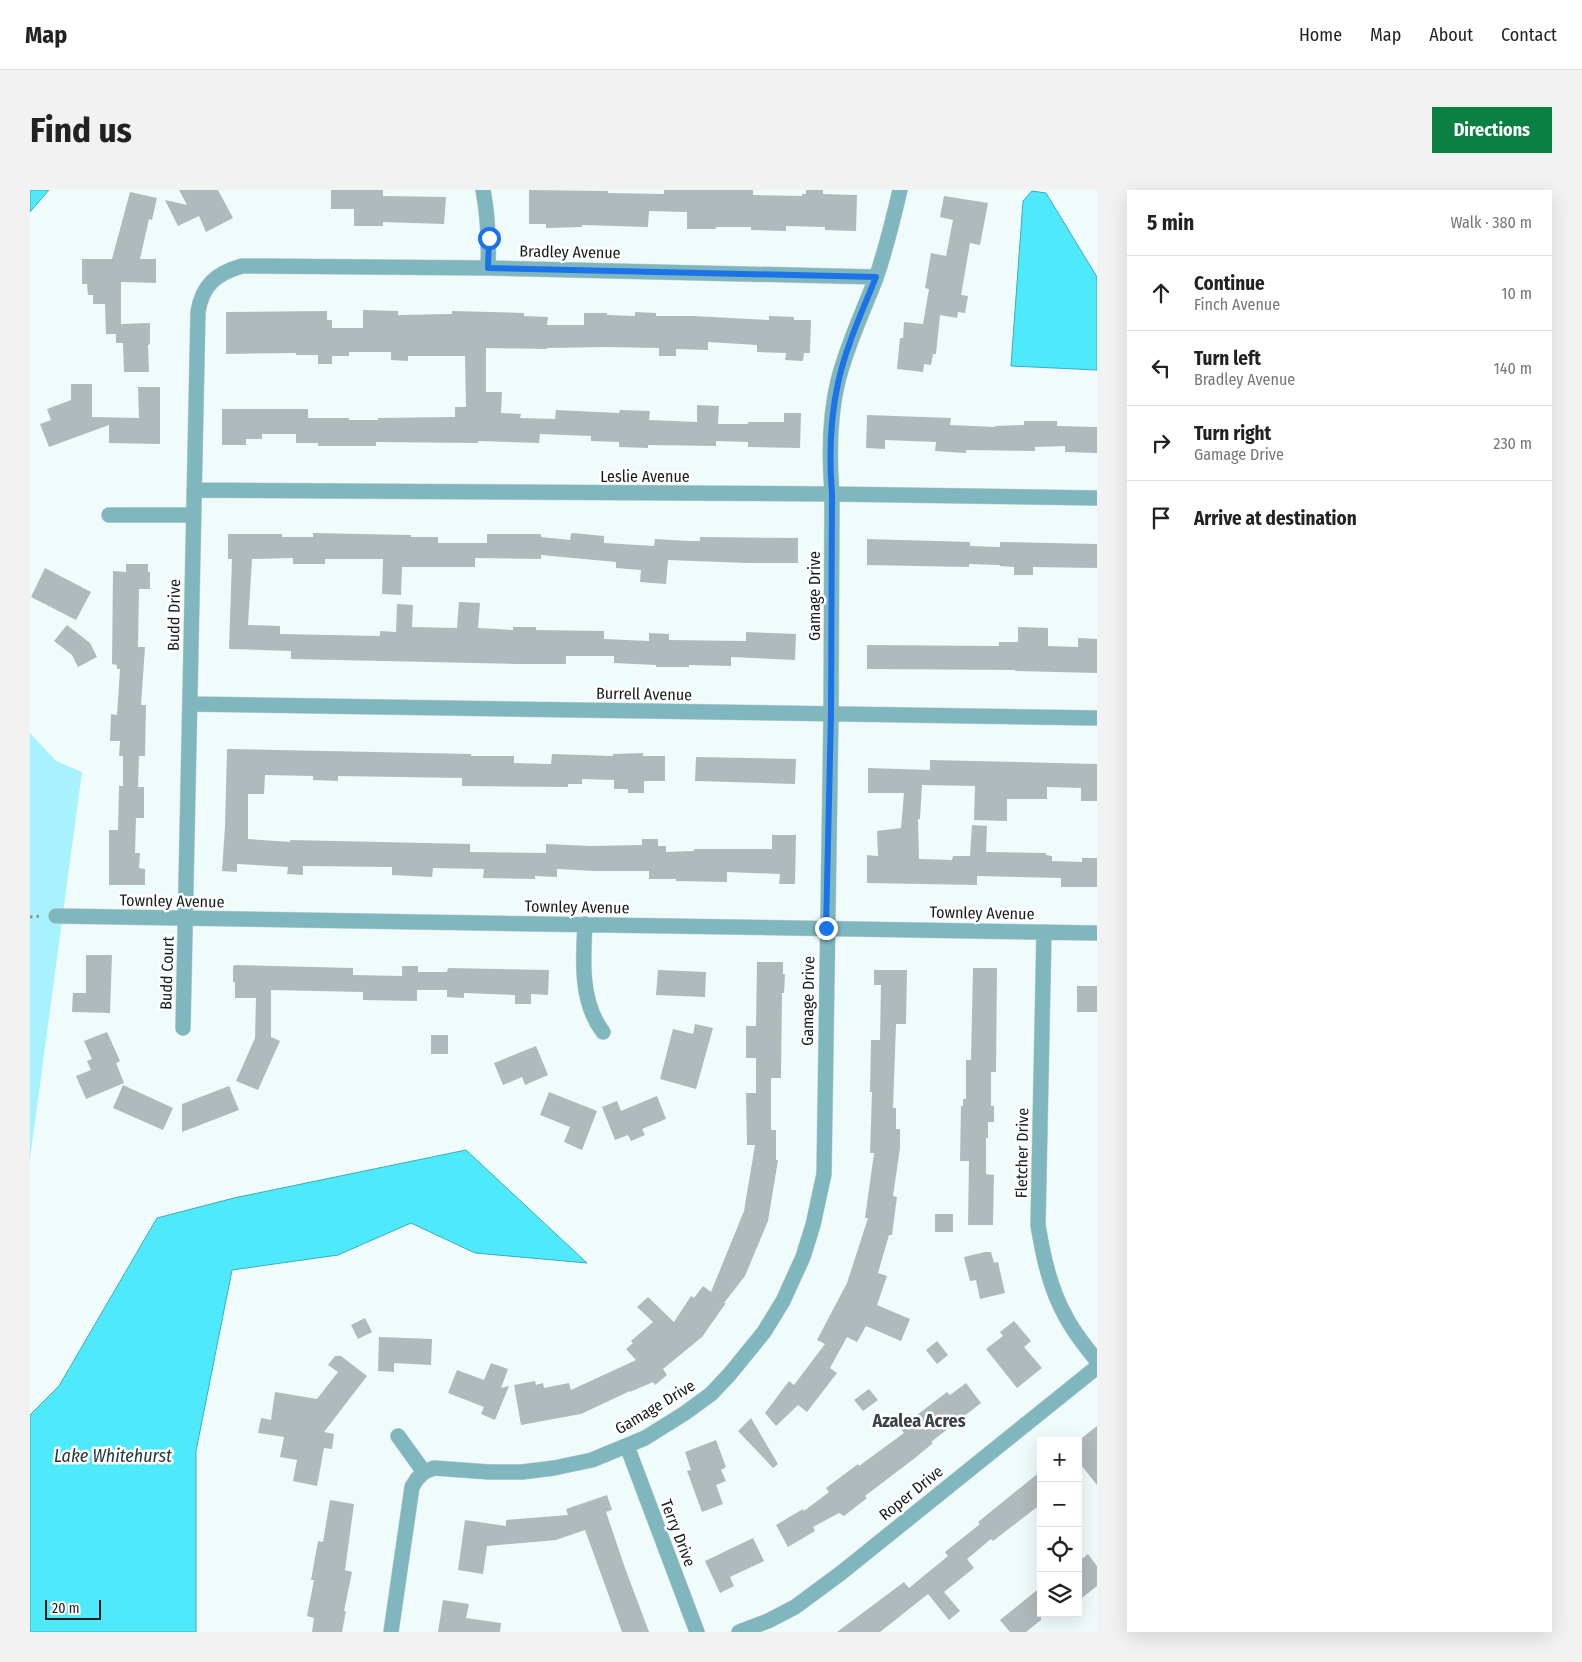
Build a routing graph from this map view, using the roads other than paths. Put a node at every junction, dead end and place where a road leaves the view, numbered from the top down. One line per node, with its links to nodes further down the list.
1 (482, 190): 3 (street)
2 (900, 190): 4 (street, Gamage Drive)
3 (488, 268): 4 (street, Bradley Avenue); 5 (street, Bradley Avenue)
4 (876, 277): 7 (street, Gamage Drive)
5 (198, 312): 6 (street, Budd Drive)
6 (194, 490): 7 (street, Leslie Avenue); 10 (street, Budd Drive)
7 (832, 494): 8 (street, Leslie Avenue); 12 (street, Gamage Drive)
8 (1097, 498)
9 (109, 515): 10 (street)
10 (193, 515): 11 (street, Budd Drive)
11 (190, 704): 12 (street, Burrell Avenue); 15 (street, Budd Drive)
12 (831, 714): 13 (street, Burrell Avenue); 17 (street, Gamage Drive)
13 (1097, 718)
14 (56, 916): 15 (street, Townley Avenue)
15 (186, 919): 16 (street, Townley Avenue); 20 (street, Budd Court)
16 (585, 924): 17 (street, Townley Avenue); 21 (street)
17 (826, 928): 18 (street, Townley Avenue); 25 (street, Gamage Drive)
18 (1044, 932): 19 (street, Townley Avenue); 22 (street, Fletcher Drive)
19 (1097, 933)
20 (183, 1028)
21 (603, 1032)
22 (1097, 1361)
23 (1097, 1367): 29 (street, Roper Drive)
24 (398, 1436): 26 (street)
25 (627, 1446): 26 (street, Gamage Drive); 28 (street, Terry Drive)
26 (424, 1472): 27 (street)
27 (391, 1632)
28 (697, 1632)
29 (739, 1632)

